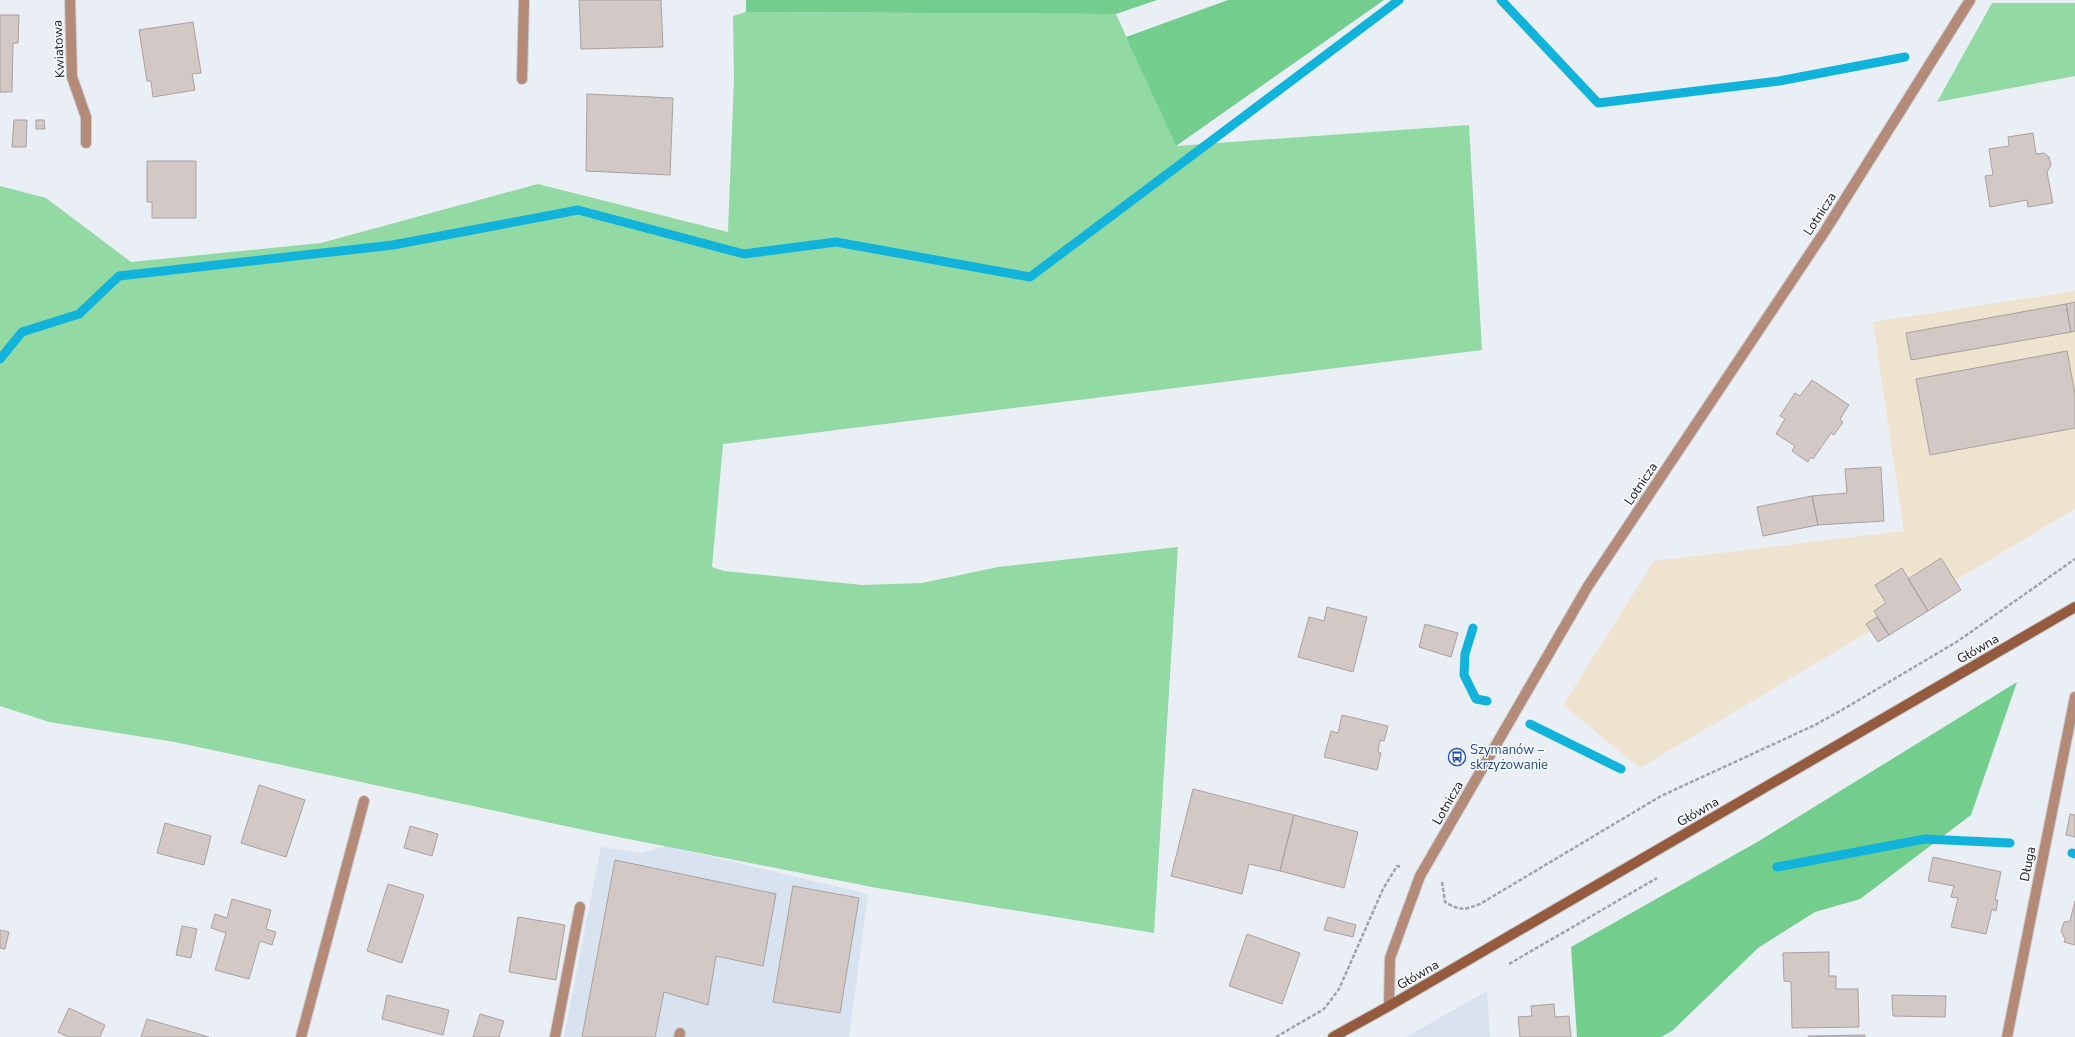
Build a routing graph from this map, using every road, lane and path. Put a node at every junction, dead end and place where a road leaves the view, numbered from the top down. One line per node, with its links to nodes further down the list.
1 (70, 0): 5 (street, Kwiatowa)
2 (524, 0): 4 (street)
3 (1970, 0): 13 (street, Lotnicza)
4 (522, 79)
5 (86, 143)
6 (2075, 559): 11 (path)
7 (2075, 607): 13 (main road, Główna)
8 (2075, 697): 18 (street, Długa)
9 (364, 801): 14 (street)
10 (1397, 866): 16 (path)
11 (1443, 887)
12 (580, 907): 15 (street)
13 (1389, 1006): 17 (main road, Główna)
14 (301, 1037)
15 (555, 1037)
16 (1276, 1037)
17 (1333, 1037)
18 (2007, 1037)

